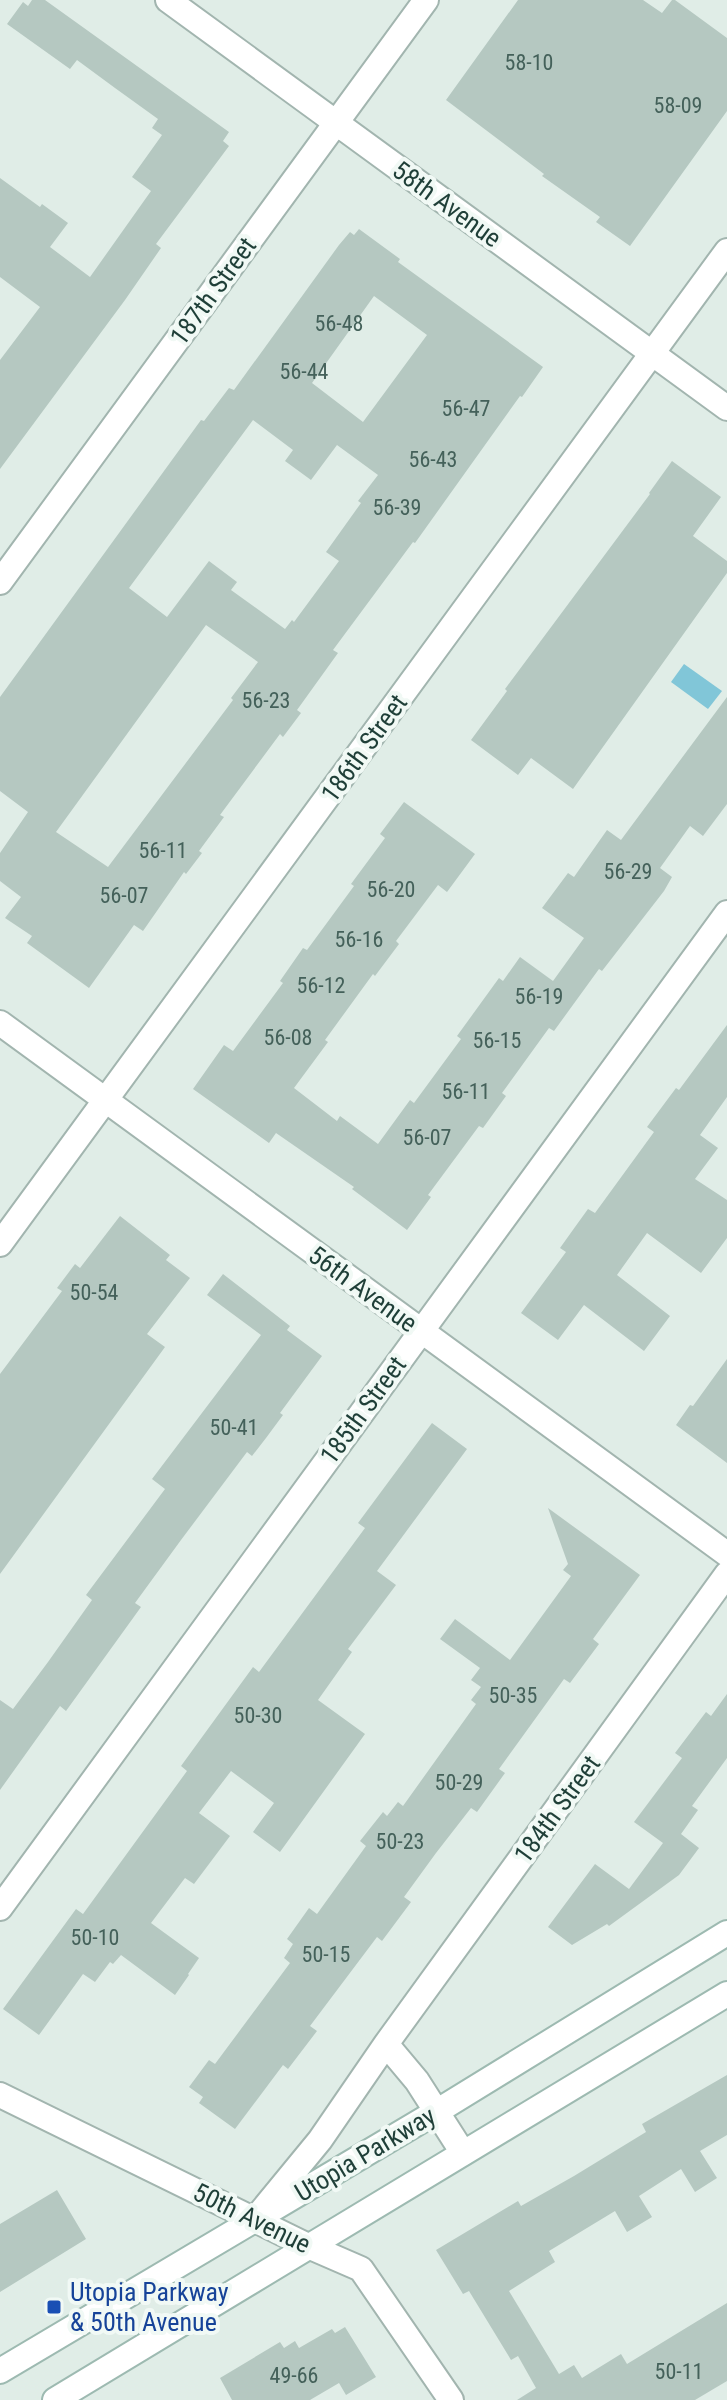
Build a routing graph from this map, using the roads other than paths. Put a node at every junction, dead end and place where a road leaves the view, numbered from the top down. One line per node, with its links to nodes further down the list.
1 (168, 0): 3 (street, 58th Avenue)
2 (426, 0): 3 (street, 187th Street)
3 (336, 123): 5 (street, 58th Avenue); 7 (street, 187th Street)
4 (727, 251): 5 (street, 186th Street)
5 (652, 354): 6 (street, 58th Avenue); 10 (street, 186th Street)
6 (727, 408)
7 (0, 582)
8 (727, 913): 12 (street, 185th Street)
9 (0, 1023): 10 (street, 56th Avenue)
10 (106, 1101): 11 (street, 186th Street); 12 (street, 56th Avenue)
11 (0, 1244)
12 (421, 1331): 13 (street, 56th Avenue); 15 (street, 185th Street)
13 (727, 1554)
14 (727, 1574): 18 (street, 184th Street)
15 (0, 1908)
16 (727, 1933): 20 (street, Utopia Parkway)
17 (727, 1994): 21 (street, Utopia Parkway)
18 (386, 2044): 20 (street); 22 (street, 184th Street)
19 (0, 2095): 22 (street, 50th Avenue)
20 (436, 2112): 21 (street); 22 (street, Utopia Parkway)
21 (463, 2153): 23 (street, Utopia Parkway)
22 (254, 2220): 23 (street, 50th Avenue); 24 (street, Utopia Parkway)
23 (308, 2246): 25 (street, Utopia Parkway); 26 (street, 50th Avenue)
24 (0, 2371)
25 (55, 2400)
26 (451, 2400)

